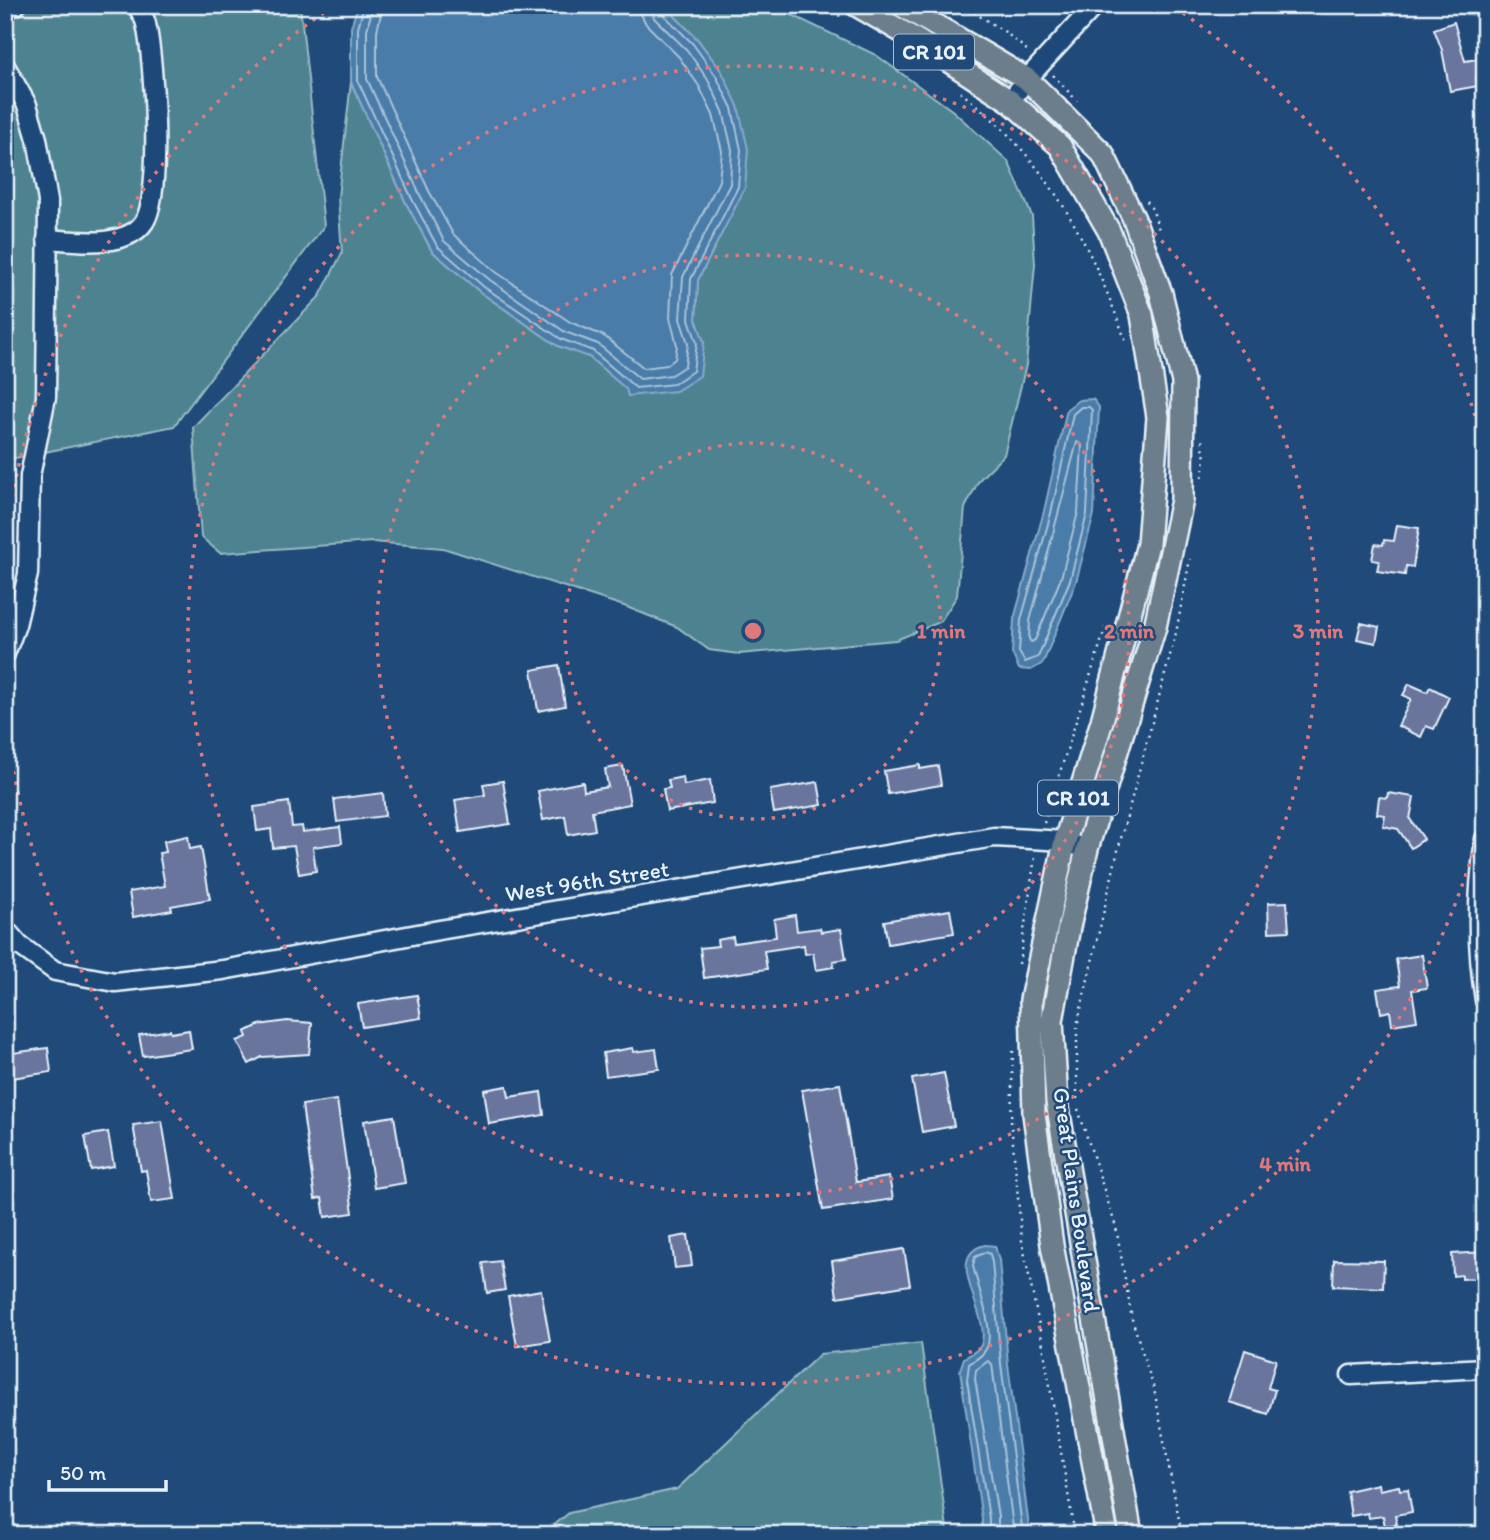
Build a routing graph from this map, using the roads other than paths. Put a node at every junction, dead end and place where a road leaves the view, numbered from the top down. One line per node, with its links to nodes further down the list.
1 (16, 5): 5 (street)
2 (136, 5): 10 (street)
3 (901, 5): 8 (main road, Great Plains Boulevard / CR 101)
4 (1095, 5): 8 (street)
5 (5, 10)
6 (852, 13): 9 (main road, Great Plains Boulevard / CR 101)
7 (5, 66): 10 (street)
8 (1027, 79): 9 (street); 14 (main road, Great Plains Boulevard / CR 101)
9 (1010, 101): 13 (main road, Great Plains Boulevard / CR 101)
10 (47, 239): 11 (street)
11 (5, 654)
12 (1485, 839): 16 (street)
13 (1065, 841): 14 (street, West 96th Street); 15 (street, West 96th Street); 19 (main road, Great Plains Boulevard / CR 101)
14 (1087, 849): 20 (main road, Great Plains Boulevard / CR 101)
15 (5, 929)
16 (1485, 1000)
17 (1485, 1368): 18 (street)
18 (1351, 1375)
19 (1107, 1535)
20 (1130, 1535)

